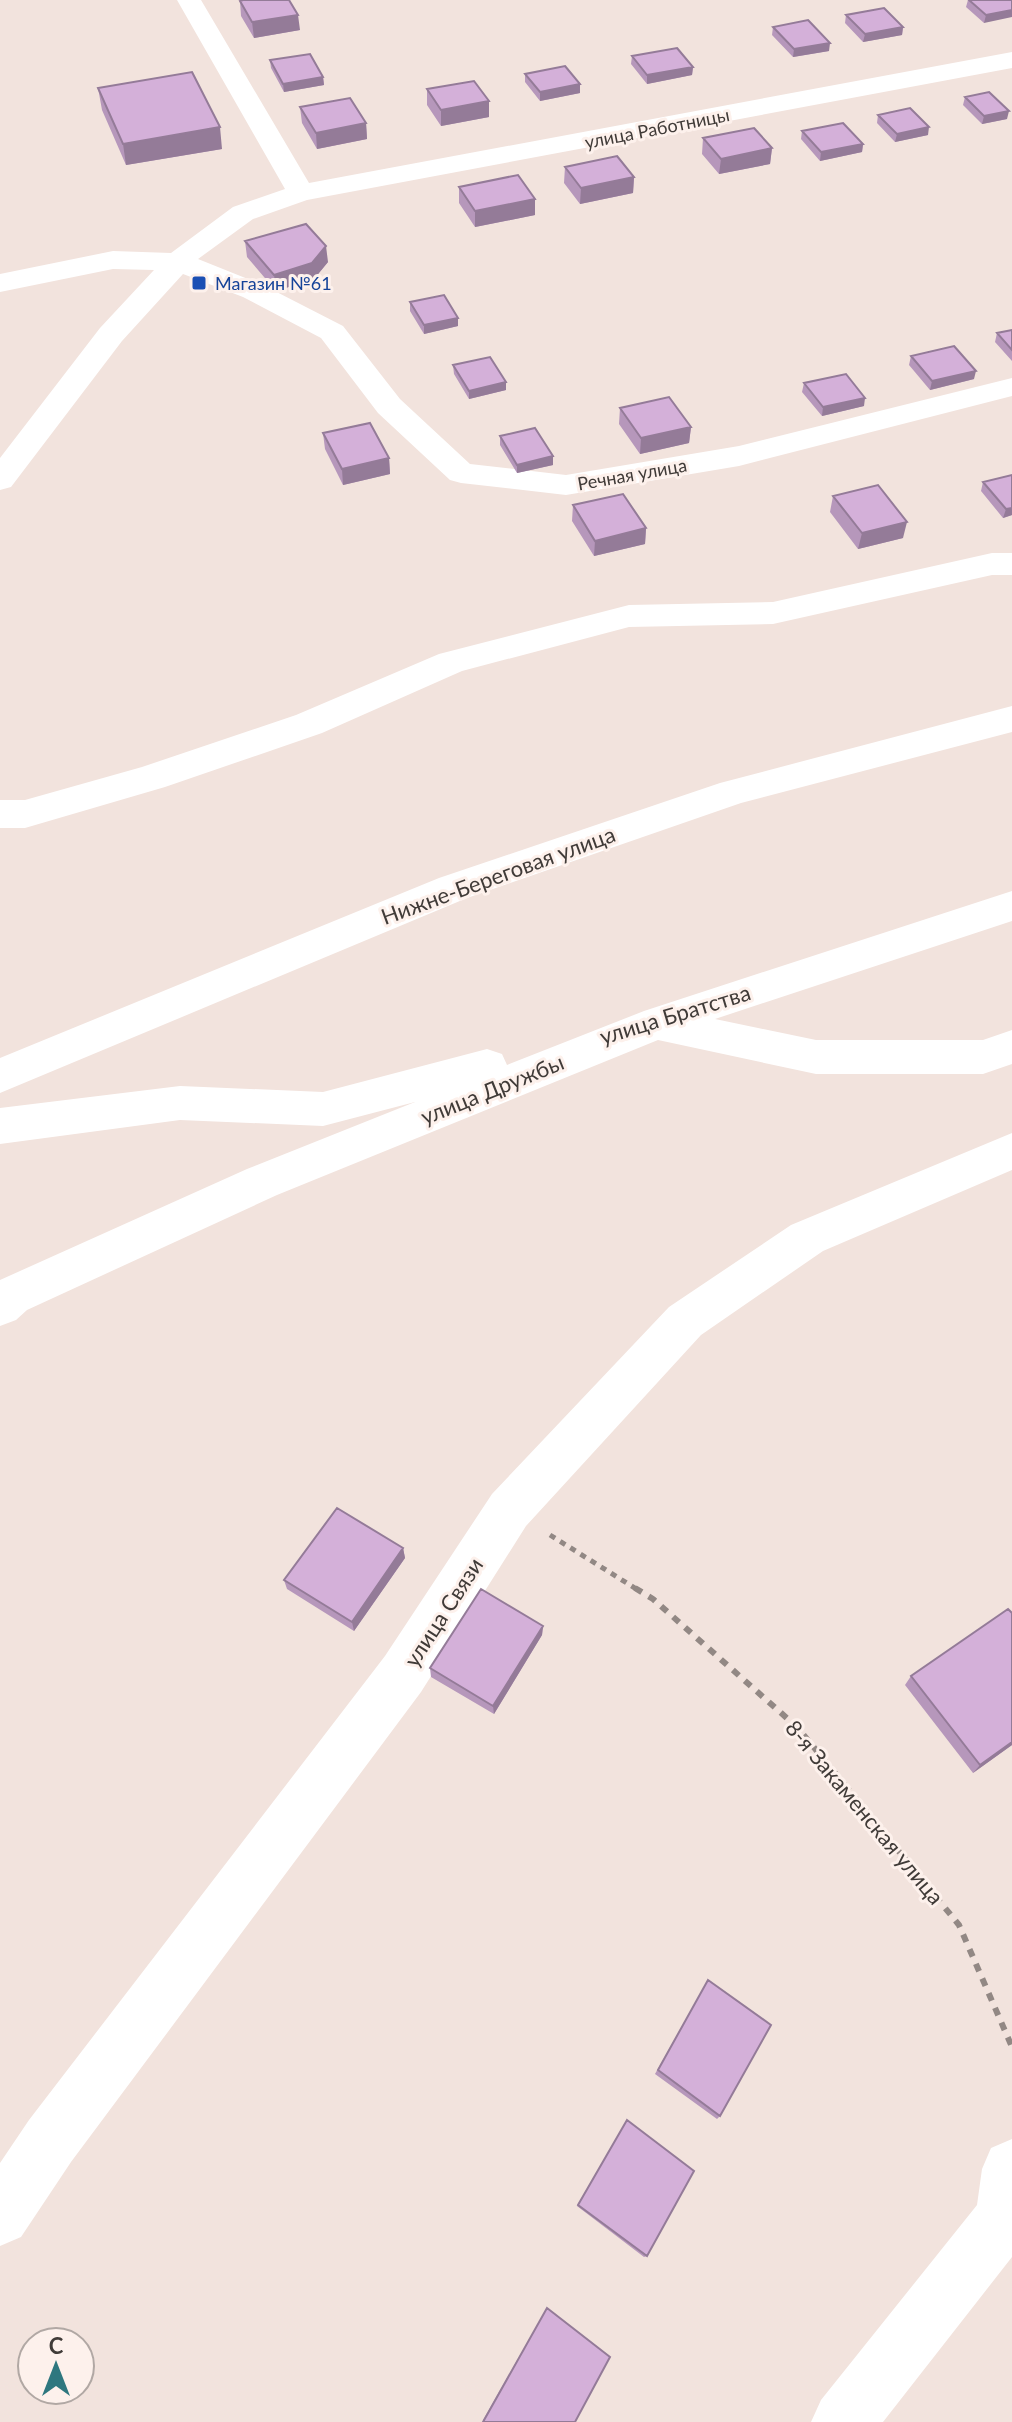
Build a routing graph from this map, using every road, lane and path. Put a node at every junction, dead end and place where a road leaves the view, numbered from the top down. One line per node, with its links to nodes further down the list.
1 (189, 0): 3 (street)
2 (1012, 60): 3 (street, улица Работницы)
3 (301, 193): 4 (street, улица Работницы)
4 (179, 262): 5 (street, Речная улица); 6 (street, Речная улица); 7 (street, улица Работницы)
5 (0, 283)
6 (1012, 387)
7 (0, 480)
8 (1012, 564): 10 (street)
9 (1012, 719): 14 (street, Нижне-Береговая улица)
10 (0, 814)
11 (1012, 906): 12 (street, улица Братства)
12 (656, 1023): 13 (street); 15 (street, улица Братства); 17 (street, улица Дружбы)
13 (1012, 1047)
14 (0, 1076)
15 (0, 1126)
16 (1012, 1151): 18 (street, улица Связи)
17 (0, 1306)
18 (509, 1510): 19 (path, 8-я Закаменская улица); 21 (street, улица Связи)
19 (1012, 2047)
20 (1010, 2205): 22 (street)
21 (0, 2216)
22 (843, 2422)

